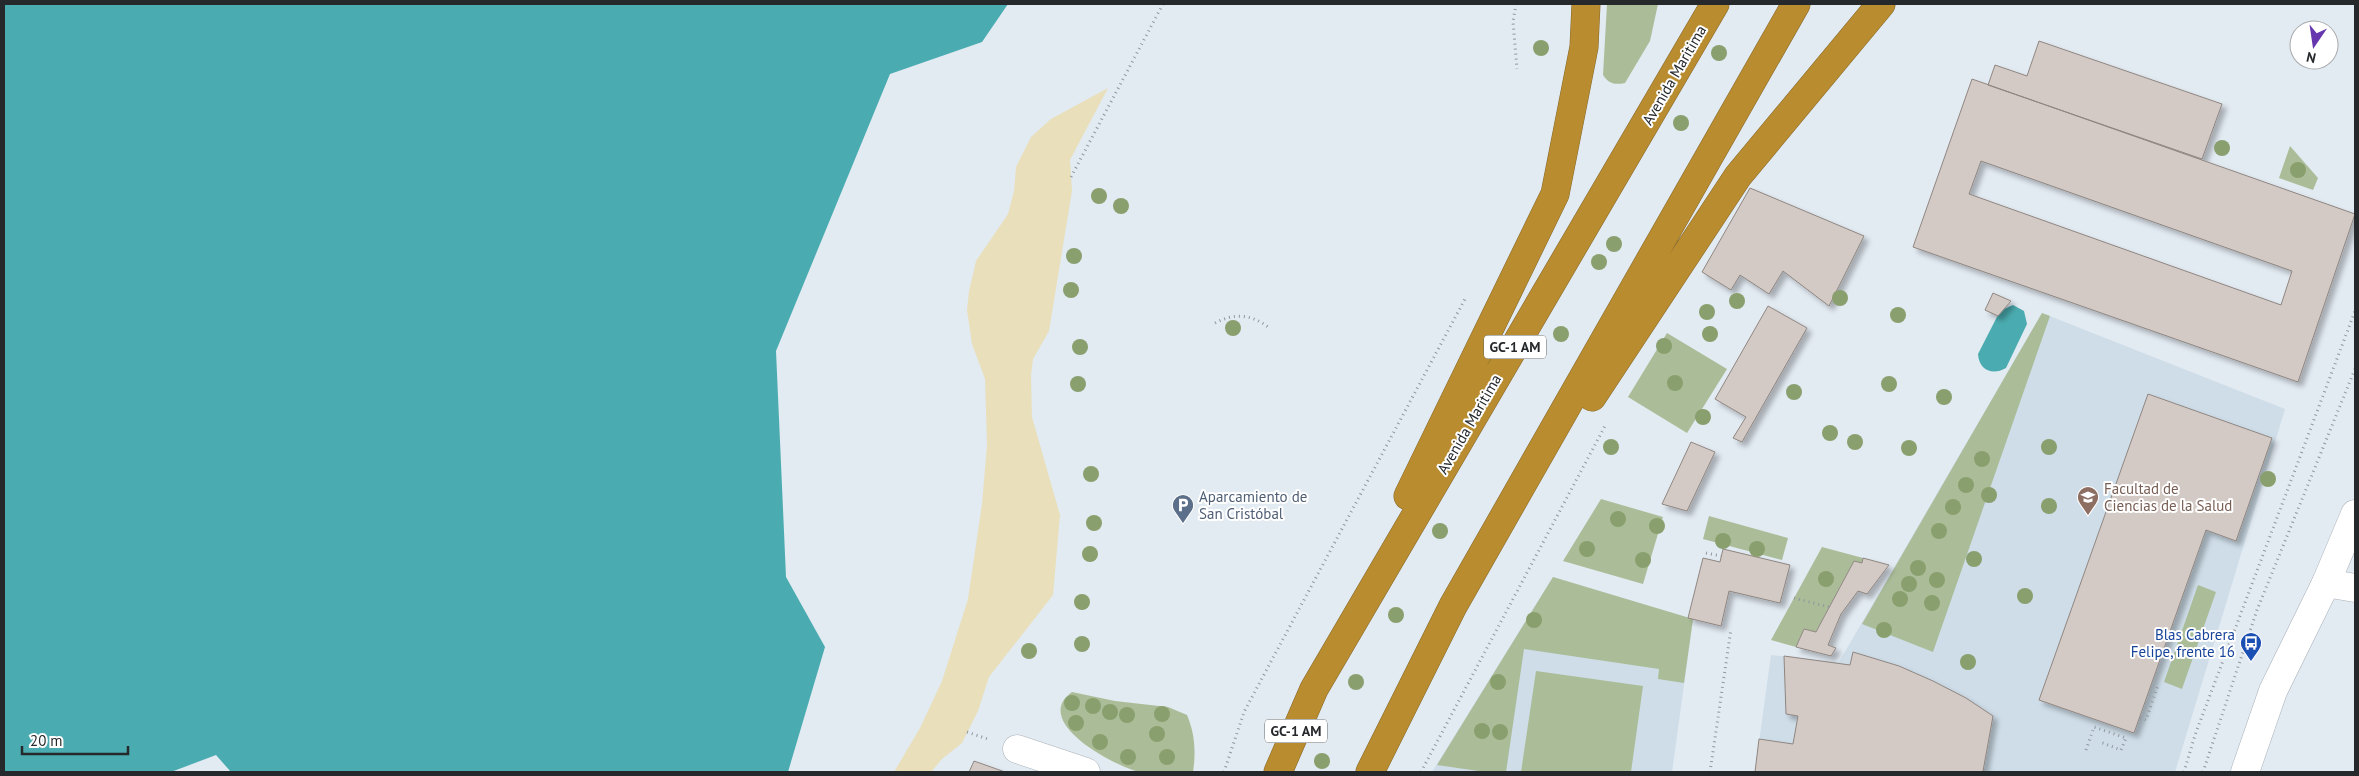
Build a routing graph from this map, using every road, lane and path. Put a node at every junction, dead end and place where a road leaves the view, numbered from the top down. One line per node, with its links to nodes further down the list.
1 (1163, 4): 8 (path)
2 (1516, 4): 7 (path)
3 (1586, 4): 25 (highway)
4 (1715, 4): 25 (highway, Avenida Maritima / GC-1 AM)
5 (1796, 4): 21 (highway)
6 (1881, 4): 21 (highway)
7 (1518, 69)
8 (1071, 177)
9 (1468, 293): 31 (path)
10 (2355, 311): 36 (path)
11 (1215, 323): 12 (path)
12 (1268, 328)
13 (2355, 369): 37 (path)
14 (1605, 425): 34 (path)
15 (2355, 514): 18 (street)
16 (1706, 553): 17 (path)
17 (1721, 556)
18 (2326, 583): 19 (street); 38 (street)
19 (2355, 588)
20 (1794, 598): 22 (path)
21 (1453, 606): 33 (highway)
22 (1829, 607)
23 (1731, 629): 35 (path)
24 (2158, 685): 26 (path)
25 (1314, 689): 32 (highway, Avenida Maritima / GC-1 AM)
26 (2140, 718)
27 (2100, 742): 29 (path)
28 (1017, 749): 30 (street)
29 (2086, 750)
30 (1086, 772)
31 (1224, 772)
32 (1278, 772)
33 (1370, 772)
34 (1421, 772)
35 (1710, 772)
36 (2184, 772)
37 (2203, 772)
38 (2245, 772)

